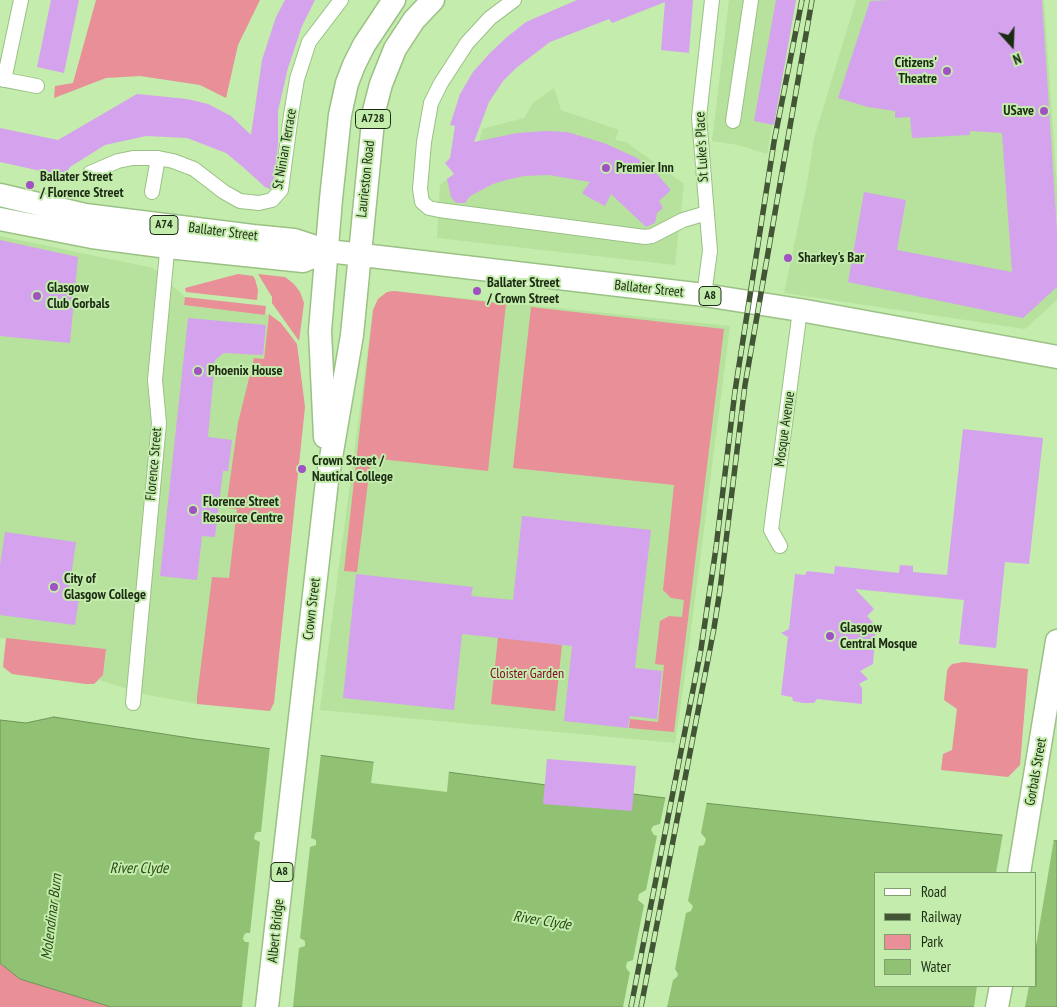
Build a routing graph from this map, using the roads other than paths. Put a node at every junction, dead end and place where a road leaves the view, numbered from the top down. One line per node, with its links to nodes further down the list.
1 (22, 0): 8 (street)
2 (341, 0): 11 (street, St Ninian Terrace)
3 (394, 0): 18 (main road, A728)
4 (433, 0): 19 (main road, Laurieston Road / A728)
5 (514, 0): 15 (street)
6 (712, 0): 15 (street, St Luke's Place)
7 (751, 0): 10 (street)
8 (2, 79): 9 (street)
9 (37, 86)
10 (732, 121)
11 (158, 158): 12 (street, St Ninian Terrace); 13 (street)
12 (90, 173)
13 (152, 192)
14 (0, 196): 17 (main road, Ballater Street / A74)
15 (707, 213): 20 (street, St Luke's Place)
16 (0, 220): 17 (main road, Ballater Street / A74)
17 (168, 236): 18 (main road, Ballater Street / A74); 26 (street, Florence Street)
18 (328, 251): 19 (main road, Ballater Street / A8); 23 (main road, Crown Street / A8)
19 (360, 254): 20 (main road, Ballater Street / A8); 23 (main road, Crown Street / A8)
20 (704, 295): 21 (main road, Ballater Street / A8)
21 (800, 310): 22 (main road, Ballater Street / A8); 24 (street, Mosque Avenue)
22 (1057, 357)
23 (327, 481): 27 (main road, Crown Street / A8)
24 (780, 546)
25 (1057, 640): 28 (main road, Gorbals Street)
26 (133, 703)
27 (297, 736): 30 (main road, Albert Bridge / A8)
28 (1019, 872)
29 (1001, 987): 31 (main road)
30 (268, 1007)
31 (997, 1007)

